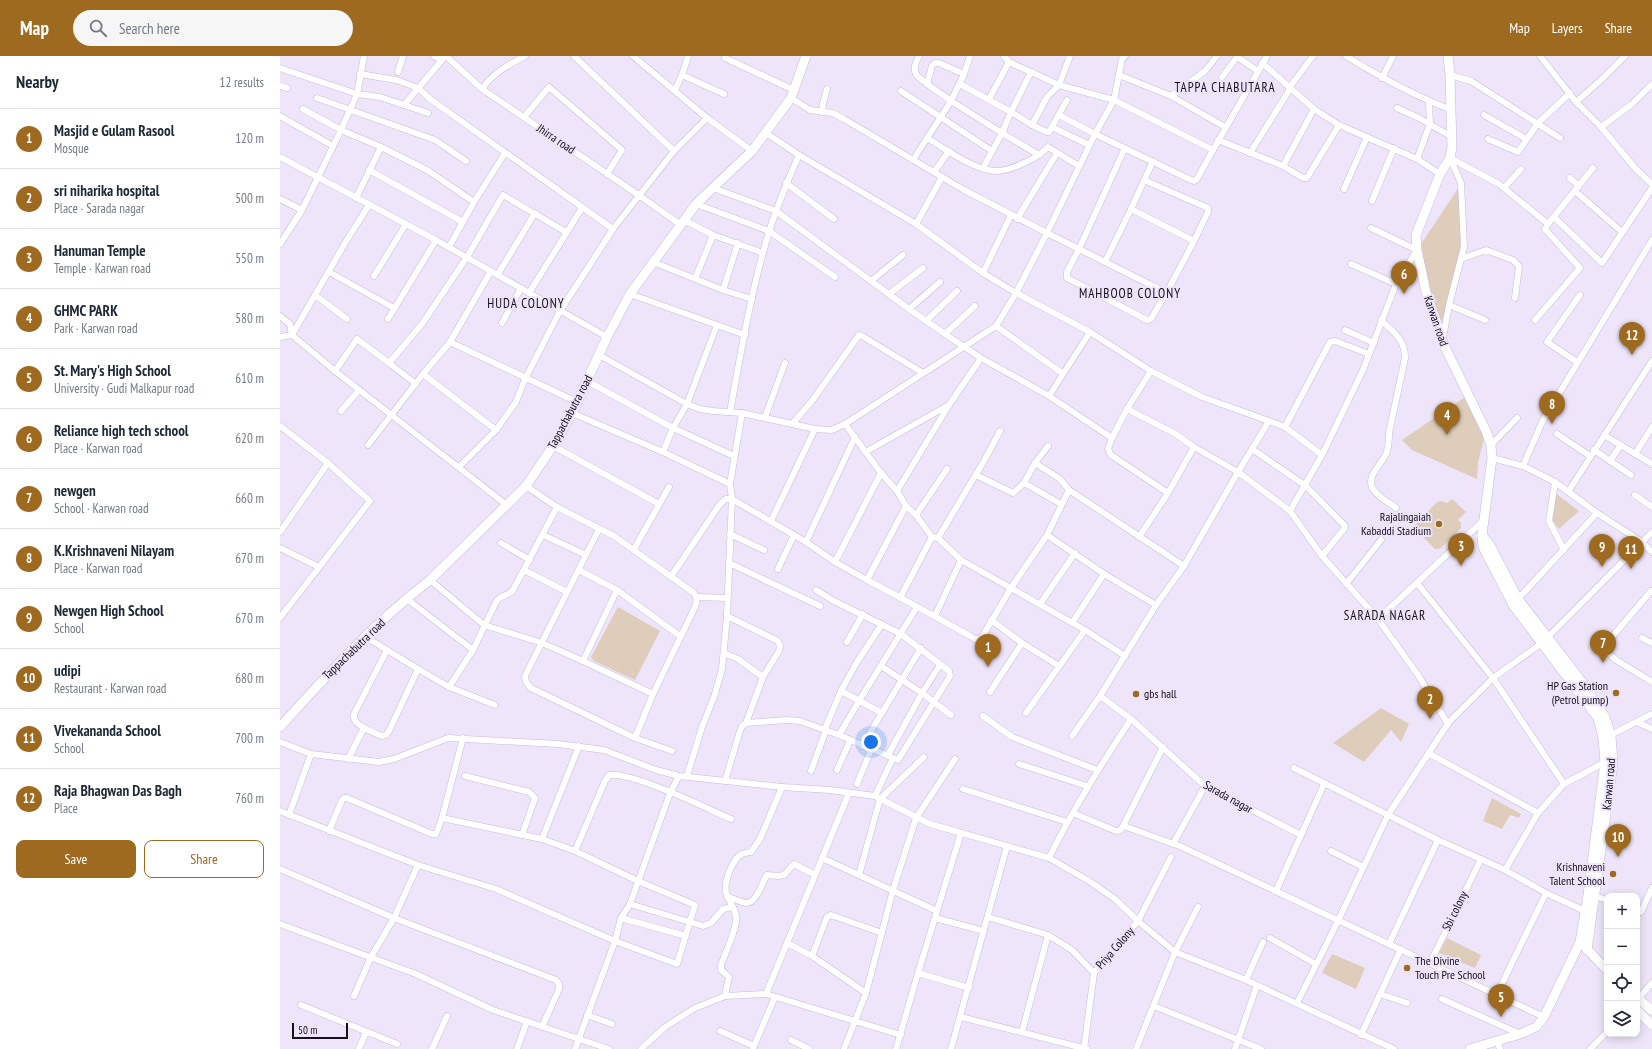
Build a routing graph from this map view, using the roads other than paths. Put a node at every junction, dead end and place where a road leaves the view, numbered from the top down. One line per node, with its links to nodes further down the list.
1 (364, 56): 30 (street)
2 (403, 56): 28 (street)
3 (434, 56): 21 (street, Jhirra road)
4 (525, 56): 44 (street)
5 (574, 56): 100 (street)
6 (633, 56): 47 (street)
7 (688, 56): 32 (street)
8 (806, 56): 52 (street, Tappachabutra road)
9 (919, 56): 37 (street)
10 (970, 56): 31 (street)
11 (1004, 56): 24 (street)
12 (1070, 56): 40 (street)
13 (1217, 56): 53 (street)
14 (1267, 56): 25 (street)
15 (1313, 56): 45 (street)
16 (1346, 56): 36 (street)
17 (1393, 56): 36 (street)
18 (1448, 56): 34 (street, Karwan road)
19 (1540, 56): 49 (street)
20 (1625, 56): 60 (street)
21 (445, 57): 43 (street); 44 (street, Jhirra road)
22 (1122, 57): 33 (street)
23 (725, 58): 52 (street)
24 (1009, 62): 29 (street); 55 (street)
25 (1262, 63): 27 (street); 45 (street)
26 (280, 68): 50 (street)
27 (1258, 71): 35 (street); 80 (street)
28 (398, 72)
29 (1031, 72): 40 (street); 68 (street)
30 (360, 74): 43 (street); 50 (street)
31 (964, 74): 37 (street); 38 (street)
32 (682, 75): 47 (street); 51 (street)
33 (1119, 75): 53 (street); 57 (street)
34 (1450, 75): 66 (street, Karwan road); 76 (street)
35 (1222, 77)
36 (1382, 78): 59 (street)
37 (927, 84): 58 (street)
38 (960, 84): 55 (street); 58 (street)
39 (1652, 84): 82 (street)
40 (1059, 85): 57 (street); 78 (street)
41 (280, 86): 42 (street)
42 (288, 88)
43 (418, 88): 61 (street); 105 (street)
44 (482, 88): 73 (street, Jhirra road)
45 (1289, 88): 64 (street); 106 (street)
46 (827, 89): 67 (street)
47 (675, 90): 75 (street)
48 (901, 91): 74 (street)
49 (1570, 93): 60 (street); 76 (street)
50 (357, 94): 61 (street); 65 (street)
51 (724, 94)
52 (792, 94): 67 (street); 84 (street, Tappachabutra road)
53 (1171, 96): 80 (street)
54 (317, 98): 65 (street)
55 (989, 99): 68 (street)
56 (1067, 100): 70 (street)
57 (1114, 100): 86 (street); 99 (street)
58 (952, 101): 74 (street); 85 (street)
59 (1429, 102): 66 (street); 77 (street)
60 (1576, 102): 82 (street)
61 (404, 105): 69 (street)
62 (1397, 108): 77 (street)
63 (303, 109): 83 (street)
64 (1314, 109): 79 (street); 116 (street)
65 (350, 110): 83 (street); 113 (street)
66 (1452, 110): 88 (street, Karwan road)
67 (822, 112): 112 (street)
68 (1011, 112): 78 (street); 85 (street)
69 (428, 113)
70 (1059, 115): 81 (street); 86 (street)
71 (1484, 115): 93 (street)
72 (280, 116): 95 (street)
73 (524, 117): 122 (street, Jhirra road); 122 (street)
74 (941, 117): 89 (street); 103 (street)
75 (707, 118): 100 (street); 101 (street)
76 (1538, 122): 90 (street); 93 (street)
77 (1430, 124): 88 (street); 111 (street)
78 (1032, 125): 81 (street)
79 (1339, 125): 87 (street); 116 (street)
80 (1225, 126): 92 (street)
81 (1052, 127): 94 (street)
82 (1601, 127): 129 (street)
83 (341, 130): 95 (street); 96 (street)
84 (766, 132): 101 (street, Tappachabutra road); 108 (street)
85 (1002, 133): 103 (street); 107 (street)
86 (1095, 134): 94 (street); 97 (street)
87 (1367, 137): 98 (street); 134 (street)
88 (1452, 137): 110 (street, Karwan road)
89 (928, 138): 102 (street); 112 (street)
90 (1560, 138)
91 (1488, 139): 93 (street)
92 (1218, 140): 99 (street); 106 (street)
93 (1526, 140)
94 (1089, 145): 115 (street)
95 (333, 146): 124 (street)
96 (381, 147): 120 (street); 139 (street)
97 (1125, 148): 114 (street); 170 (street)
98 (1394, 148): 111 (street); 138 (street)
99 (1213, 150): 114 (street)
100 (674, 151): 135 (street)
101 (752, 151): 130 (street, Tappachabutra road)
102 (949, 151): 117 (street); 121 (street)
103 (992, 151): 117 (street)
104 (1057, 152): 107 (street); 115 (street); 150 (street)
105 (505, 153): 139 (street); 142 (street)
106 (1250, 153): 116 (street)
107 (1039, 154): 117 (street)
108 (799, 155): 128 (street); 154 (street)
109 (280, 157): 124 (street)
110 (1450, 158): 123 (street, Karwan road); 131 (street); 175 (street)
111 (1417, 159): 123 (street)
112 (913, 160): 121 (street)
113 (466, 161)
114 (1152, 161): 127 (street)
115 (1079, 166): 161 (street)
116 (1283, 166)
117 (983, 168)
118 (1593, 168): 132 (street)
119 (1521, 169): 131 (street)
120 (369, 170): 136 (street); 151 (street)
121 (934, 172): 125 (street)
122 (608, 174): 135 (street, Jhirra road)
123 (1440, 174): 171 (street, Karwan road)
124 (318, 177): 136 (street); 144 (street)
125 (942, 177): 147 (street); 154 (street)
126 (1570, 178): 132 (street)
127 (1144, 180): 143 (street); 166 (street)
128 (786, 183): 145 (street); 149 (street)
129 (1652, 184)
130 (713, 188): 140 (street, Tappachabutra road); 145 (street)
131 (1504, 188): 155 (street)
132 (1577, 188): 148 (street); 160 (street)
133 (1652, 188): 160 (street)
134 (1344, 189)
135 (640, 196): 152 (street, Jhirra road); 157 (street)
136 (356, 198): 141 (street)
137 (280, 199): 144 (street)
138 (1372, 201)
139 (474, 202): 151 (street)
140 (696, 204): 152 (street, Tappachabutra road); 158 (street)
141 (369, 205): 153 (street); 181 (street)
142 (582, 208): 157 (street); 159 (street)
143 (1131, 209): 166 (street); 177 (street)
144 (302, 210): 162 (street)
145 (776, 212): 158 (street); 187 (street)
146 (535, 213): 159 (street); 174 (street); 183 (street)
147 (1011, 215): 150 (street); 182 (street)
148 (1554, 217): 155 (street); 160 (street)
149 (834, 219)
150 (1017, 219): 161 (street)
151 (463, 222): 169 (street)
152 (682, 223): 163 (street, Jhirra road); 176 (street, Tappachabutra road)
153 (406, 224): 164 (street); 184 (street)
154 (916, 224): 182 (street)
155 (1548, 224): 212 (street)
156 (1371, 228): 171 (street)
157 (613, 229): 206 (street)
158 (769, 231): 172 (street); 185 (street)
159 (566, 232): 193 (street)
160 (1622, 232)
161 (1047, 233): 170 (street); 194 (street)
162 (282, 235): 168 (street)
163 (713, 235): 167 (street, Jhirra road); 186 (street)
164 (436, 240): 169 (street); 204 (street)
165 (1652, 240): 232 (street)
166 (1194, 241): 195 (street)
167 (738, 243): 172 (street, Jhirra road); 191 (street)
168 (280, 244)
169 (449, 247): 174 (street)
170 (1079, 249): 177 (street); 195 (street)
171 (1417, 250): 189 (street); 224 (street, Karwan road)
172 (763, 253): 201 (street)
173 (903, 255): 187 (street)
174 (467, 257): 180 (street); 233 (street)
175 (1461, 259): 200 (street); 202 (street)
176 (653, 262): 186 (street); 196 (street, Tappachabutra road)
177 (1105, 262): 195 (street)
178 (1351, 264): 189 (street)
179 (923, 268): 197 (street)
180 (491, 271): 183 (street); 225 (street)
181 (329, 272): 198 (street); 204 (street)
182 (983, 273): 194 (street)
183 (498, 274): 190 (street)
184 (374, 276)
185 (835, 277)
186 (695, 279): 191 (street)
187 (871, 281): 197 (street)
188 (940, 282): 205 (street)
189 (1396, 284): 210 (street)
190 (521, 288): 193 (street); 214 (street)
191 (723, 290): 201 (street)
192 (957, 291): 213 (street)
193 (529, 293): 206 (street)
194 (1016, 293): 216 (street); 218 (street)
195 (1167, 293)
196 (630, 294): 215 (street); 223 (street, Tappachabutra road)
197 (889, 294): 205 (street)
198 (315, 295): 208 (street); 220 (street)
199 (1580, 295): 232 (street)
200 (1515, 298)
201 (752, 299): 221 (street)
202 (1449, 305): 211 (street); 224 (street)
203 (975, 306): 219 (street)
204 (394, 308): 209 (street)
205 (909, 309): 213 (street)
206 (560, 311): 223 (street); 240 (street)
207 (280, 316): 220 (street)
208 (347, 319)
209 (388, 319)
210 (1381, 320): 226 (street); 314 (street)
211 (1485, 320)
212 (1535, 320)
213 (926, 321): 219 (street)
214 (502, 323)
215 (717, 325): 221 (street); 246 (street)
216 (996, 326): 227 (street); 238 (street)
217 (1344, 330): 226 (street)
218 (1090, 332): 236 (street); 238 (street)
219 (945, 334): 227 (street)
220 (292, 335): 222 (street); 235 (street)
221 (744, 335): 250 (street)
222 (280, 337)
223 (607, 337): 229 (street, Tappachabutra road)
224 (1443, 339): 271 (street, Karwan road)
225 (450, 342): 239 (street); 240 (street)
226 (1374, 343): 228 (street)
227 (966, 347): 230 (street); 237 (street)
228 (1369, 354): 260 (street); 281 (street)
229 (599, 355): 241 (street, Tappachabutra road); 246 (street)
230 (981, 358): 244 (street); 247 (street)
231 (1652, 361): 267 (street)
232 (1577, 362): 289 (street)
233 (389, 363): 235 (street); 242 (street)
234 (785, 363): 254 (street)
235 (335, 371): 243 (street)
236 (1151, 371): 248 (street); 256 (street)
237 (923, 373): 257 (street); 258 (street)
238 (1062, 373): 244 (street)
239 (423, 374): 242 (street); 264 (street)
240 (525, 379): 245 (street); 264 (street)
241 (588, 381): 245 (street, Tappachabutra road); 262 (street)
242 (416, 384): 253 (street)
243 (360, 390): 249 (street); 253 (street)
244 (1049, 396): 269 (street)
245 (577, 402): 251 (street, Tappachabutra road)
246 (687, 404): 250 (street); 262 (street)
247 (949, 404): 279 (street); 303 (street)
248 (1127, 409): 269 (street); 275 (street)
249 (341, 411)
250 (730, 412): 252 (street)
251 (572, 413): 273 (street, Tappachabutra road); 278 (street)
252 (742, 413): 254 (street); 282 (street)
253 (392, 415): 270 (street); 290 (street)
254 (765, 417): 257 (street)
255 (1517, 418): 271 (street)
256 (1269, 421): 260 (street); 276 (street)
257 (792, 424): 263 (street)
258 (846, 424): 263 (street); 268 (street)
259 (280, 426): 286 (street)
260 (1285, 427): 281 (street)
261 (1652, 427): 280 (street)
262 (673, 428): 278 (street); 282 (street)
263 (815, 429): 319 (street)
264 (496, 430): 290 (street)
265 (1000, 431): 294 (street)
266 (1557, 434): 283 (street)
267 (1604, 435): 272 (street); 277 (street)
268 (855, 437): 279 (street); 331 (street)
269 (1112, 438): 305 (street)
270 (368, 445)
271 (1491, 445): 284 (street, Karwan road)
272 (1620, 445): 280 (street); 285 (street)
273 (553, 446): 299 (street, Tappachabutra road); 308 (street)
274 (1048, 446): 287 (street)
275 (1194, 447): 292 (street); 305 (street)
276 (1252, 449): 292 (street); 300 (street)
277 (1594, 450): 283 (street); 285 (street)
278 (663, 452): 298 (street)
279 (867, 452): 293 (street)
280 (1635, 454): 288 (street)
281 (1322, 455): 300 (street)
282 (734, 456): 298 (street)
283 (1590, 456): 304 (street)
284 (1492, 458): 289 (street); 318 (street, Karwan road)
285 (1610, 461): 295 (street)
286 (328, 463): 321 (street); 346 (street)
287 (1035, 463): 297 (street); 302 (street)
288 (1652, 464)
289 (1523, 466): 296 (street)
290 (459, 467): 310 (street)
291 (947, 469): 317 (street)
292 (1238, 472): 315 (street); 347 (street)
293 (881, 473): 303 (street); 344 (street)
294 (976, 475): 297 (street); 328 (street)
295 (1631, 475)
296 (1555, 482): 304 (street); 337 (street)
297 (1024, 483): 309 (street)
298 (730, 484): 307 (street)
299 (526, 486): 310 (street, Tappachabutra road); 312 (street)
300 (1306, 486): 315 (street); 341 (street)
301 (669, 487): 308 (street)
302 (1068, 490): 309 (street); 329 (street)
303 (897, 491): 311 (street)
304 (1568, 492): 316 (street)
305 (1168, 493): 329 (street)
306 (1635, 495): 313 (street)
307 (732, 499): 319 (street); 323 (street); 352 (street)
308 (658, 504): 335 (street)
309 (1061, 504): 326 (street)
310 (508, 506): 353 (street, Tappachabutra road)
311 (906, 506): 317 (street); 354 (street)
312 (556, 507): 320 (street); 324 (street)
313 (1652, 507)
314 (1396, 508)
315 (1290, 511): 341 (street)
316 (1597, 513): 332 (street); 337 (street)
317 (916, 515): 328 (street)
318 (1484, 520): 327 (street, Karwan road); 355 (street)
319 (771, 521): 325 (street)
320 (599, 529): 335 (street); 340 (street)
321 (280, 532)
322 (1652, 532): 332 (street)
323 (730, 534): 336 (street); 345 (street)
324 (543, 535): 340 (street); 342 (street)
325 (794, 535): 331 (street); 348 (street)
326 (1047, 535): 339 (street); 357 (street)
327 (1482, 535): 366 (street, Karwan road); 385 (street, Karwan road)
328 (935, 537): 343 (street); 364 (street)
329 (1139, 537): 347 (street)
330 (1381, 540): 356 (street)
331 (806, 542): 344 (street)
332 (1642, 542): 338 (street); 385 (street)
333 (501, 543): 342 (street)
334 (280, 548): 346 (street)
335 (634, 549): 352 (street)
336 (764, 550)
337 (1564, 550): 366 (street)
338 (1652, 552)
339 (1075, 553): 351 (street); 367 (street)
340 (586, 555): 350 (street)
341 (1322, 556): 356 (street)
342 (530, 560): 349 (street)
343 (960, 560): 357 (street); 373 (street)
344 (835, 562): 354 (street)
345 (729, 563): 363 (street); 369 (street)
346 (319, 566): 374 (street)
347 (1184, 566): 368 (street)
348 (778, 569)
349 (524, 570): 361 (street); 379 (street)
350 (579, 570): 358 (street); 361 (street)
351 (1104, 574): 368 (street); 377 (street)
352 (672, 575): 362 (street)
353 (430, 580): 365 (street, Tappachabutra road); 379 (street)
354 (867, 580): 364 (street)
355 (1417, 583): 375 (street); 401 (street)
356 (1346, 584): 375 (street)
357 (1011, 588): 367 (street); 376 (street)
358 (617, 590): 382 (street); 395 (street)
359 (816, 590): 371 (street)
360 (1651, 591): 402 (street)
361 (568, 592): 387 (street)
362 (696, 597): 363 (street); 382 (street)
363 (728, 598): 372 (street)
364 (900, 598): 370 (street)
365 (407, 599): 383 (street, Tappachabutra road); 392 (street)
366 (1518, 599): 385 (street, Karwan road)
367 (1040, 604): 377 (street)
368 (1156, 604): 394 (street)
369 (820, 606)
370 (916, 607): 373 (street); 381 (street)
371 (863, 614): 378 (street); 386 (street)
372 (727, 616): 393 (street); 400 (street)
373 (935, 616): 376 (street)
374 (280, 618)
375 (1378, 619): 421 (street)
376 (992, 620): 388 (street)
377 (1072, 623): 380 (street)
378 (882, 624): 381 (street); 405 (street)
379 (484, 625): 387 (street); 392 (street)
380 (1085, 630): 394 (street); 398 (street)
381 (901, 634): 390 (street); 397 (street)
382 (680, 636): 408 (street)
383 (366, 637): 391 (street); 422 (street, Tappachabutra road)
384 (1642, 638): 389 (street)
385 (1544, 641): 401 (street); 428 (street, Karwan road)
386 (847, 642)
387 (542, 643): 395 (street); 430 (street)
388 (1022, 643): 398 (street); 406 (street)
389 (1652, 643)
390 (922, 648): 396 (street); 403 (street)
391 (387, 650): 399 (street); 423 (street)
392 (472, 650): 404 (street)
393 (724, 653): 400 (street); 452 (street)
394 (1125, 656): 409 (street)
395 (583, 661): 408 (street)
396 (940, 665): 407 (street); 411 (street)
397 (880, 666): 403 (street); 410 (street)
398 (1059, 666): 414 (street)
399 (418, 669): 404 (street); 423 (street)
400 (762, 677): 420 (street)
401 (1493, 678): 421 (street); 456 (street)
402 (1651, 679)
403 (902, 680): 407 (street); 413 (street)
404 (449, 687): 412 (street)
405 (841, 691): 410 (street); 425 (street)
406 (990, 692)
407 (922, 693): 411 (street); 440 (street)
408 (653, 694): 430 (street)
409 (1100, 696): 418 (street, Sarada nagar); 427 (street)
410 (859, 701): 413 (street); 426 (street)
411 (933, 702): 416 (street); 440 (street)
412 (496, 705)
413 (882, 713): 434 (street)
414 (1026, 713)
415 (1652, 714): 419 (street)
416 (951, 715)
417 (983, 716): 449 (street)
418 (1131, 719): 435 (street, Sarada nagar); 449 (street)
419 (1637, 722): 424 (street); 428 (street)
420 (746, 724): 425 (street); 453 (street)
421 (1448, 724): 438 (street)
422 (280, 727)
423 (364, 728): 442 (street)
424 (1652, 729)
425 (826, 730): 426 (street); 447 (street)
426 (840, 735): 431 (street)
427 (1072, 736)
428 (1607, 737): 444 (street, Karwan road); 499 (street, Karwan road)
429 (463, 738): 433 (street); 442 (street); 469 (street)
430 (635, 738): 437 (street)
431 (850, 741): 434 (street); 448 (street)
432 (280, 742): 439 (street)
433 (579, 746): 451 (street); 478 (street)
434 (862, 746): 436 (street)
435 (1163, 747): 458 (street, Sarada nagar); 473 (street)
436 (871, 750): 440 (street); 454 (street)
437 (672, 752)
438 (1428, 753): 465 (street); 468 (street)
439 (311, 754): 442 (street); 467 (street)
440 (890, 757): 463 (street)
441 (924, 757): 463 (street)
442 (348, 759)
443 (955, 759): 470 (street)
444 (1605, 762): 456 (street); 499 (street, Karwan road)
445 (1019, 764): 457 (street)
446 (1294, 768): 455 (street)
447 (811, 770)
448 (837, 770)
449 (1097, 770): 457 (street)
450 (465, 776): 476 (street)
451 (679, 776): 452 (street); 461 (street)
452 (687, 776): 453 (street)
453 (725, 781): 459 (street)
454 (857, 784)
455 (1324, 784): 468 (street); 477 (street)
456 (1564, 784): 465 (street)
457 (1087, 786): 466 (street)
458 (1205, 786): 477 (street, Sarada nagar); 480 (street)
459 (782, 787): 462 (street); 500 (street)
460 (963, 789): 472 (street)
461 (670, 793): 471 (street); 482 (street); 494 (street)
462 (849, 793): 463 (street); 485 (street)
463 (877, 797): 470 (street); 493 (street)
464 (280, 811): 467 (street)
465 (1538, 813): 491 (street)
466 (1073, 814): 472 (street); 473 (street)
467 (289, 815): 474 (street)
468 (1388, 815): 479 (street); 489 (street)
469 (442, 818): 474 (street); 476 (street)
470 (916, 818): 475 (street); 496 (street)
471 (732, 819)
472 (1067, 822): 486 (street)
473 (1124, 826): 480 (street)
474 (329, 830): 488 (street)
475 (961, 833): 481 (street); 505 (street)
476 (522, 835): 478 (street)
477 (1301, 835): 497 (street)
478 (542, 839): 482 (street)
479 (1438, 840): 487 (street); 525 (street)
480 (1173, 844): 497 (street)
481 (1007, 846): 486 (street); 508 (street)
482 (575, 851): 494 (street)
483 (1331, 852): 489 (street)
484 (1171, 857): 513 (street, Priya Colony)
485 (822, 858): 492 (street); 493 (street)
486 (1049, 858): 513 (street)
487 (1481, 860): 491 (street); 531 (street, Sbi colony)
488 (418, 864): 509 (street); 521 (street)
489 (1363, 867): 512 (street)
490 (280, 869): 509 (street)
491 (1506, 870): 498 (street)
492 (815, 875): 500 (street); 524 (street)
493 (858, 875): 496 (street)
494 (638, 881): 502 (street); 514 (street)
495 (1652, 888): 506 (street)
496 (893, 890): 505 (street); 517 (street)
497 (1276, 891): 512 (street)
498 (1546, 893): 507 (street); 543 (street)
499 (1592, 895): 501 (street); 507 (street, Karwan road)
500 (727, 897): 503 (street)
501 (1604, 899)
502 (630, 904): 510 (street); 514 (street)
503 (733, 907): 514 (street); 545 (street)
504 (1198, 907): 528 (street)
505 (937, 911): 511 (street)
506 (1640, 912)
507 (1588, 913): 523 (street, Karwan road); 527 (street, Karwan road)
508 (988, 917): 516 (street); 518 (street)
509 (394, 918): 530 (street); 564 (street)
510 (621, 918): 519 (street); 521 (street)
511 (935, 918): 516 (street); 534 (street)
512 (1338, 920): 525 (street); 532 (street)
513 (1138, 921): 528 (street); 535 (street, Priya Colony)
514 (690, 922): 519 (street)
515 (280, 924): 530 (street)
516 (984, 931): 539 (street)
517 (882, 933): 529 (street); 540 (street)
518 (1048, 935): 535 (street); 567 (street)
519 (686, 936): 521 (street)
520 (1270, 938): 532 (street)
521 (615, 941): 556 (street)
522 (1263, 942): 536 (street)
523 (1580, 942): 527 (street); 559 (street, Karwan road)
524 (788, 943): 529 (street); 541 (street)
525 (1389, 944): 526 (street)
526 (1401, 949): 531 (street); 542 (street)
527 (1587, 950): 533 (street)
528 (1175, 952): 536 (street); 553 (street)
529 (812, 956): 540 (street)
530 (371, 957): 544 (street); 560 (street)
531 (1430, 963): 543 (street)
532 (1316, 964): 550 (street)
533 (1604, 967)
534 (918, 973): 539 (street); 569 (street)
535 (1094, 973): 588 (street, Priya Colony)
536 (1246, 980): 538 (street)
537 (1652, 983): 546 (street)
538 (1257, 985): 550 (street); 573 (street)
539 (969, 988): 558 (street)
540 (866, 992): 561 (street)
541 (766, 994): 545 (street); 547 (street)
542 (1380, 994): 551 (street); 570 (street)
543 (1497, 994): 559 (street)
544 (354, 996)
545 (725, 996): 583 (street)
546 (1640, 996)
547 (775, 997): 561 (street); 577 (street)
548 (1442, 999): 568 (street)
549 (1640, 1000): 554 (street)
550 (1297, 1004): 570 (street)
551 (1407, 1004)
552 (301, 1005): 566 (street)
553 (1154, 1006): 573 (street); 589 (street)
554 (1652, 1011)
555 (1640, 1013): 563 (street)
556 (587, 1015): 562 (street); 572 (street)
557 (446, 1016): 579 (street)
558 (960, 1017): 567 (street); 587 (street)
559 (1544, 1017): 568 (street)
560 (527, 1021): 564 (street); 580 (street)
561 (856, 1021): 569 (street); 585 (street)
562 (612, 1024)
563 (1652, 1025)
564 (542, 1026): 572 (street)
565 (720, 1031): 577 (street)
566 (366, 1032): 575 (street); 578 (street)
567 (1022, 1032): 588 (street)
568 (1520, 1034): 576 (street)
569 (901, 1035): 586 (street)
570 (1361, 1035): 592 (street)
571 (1604, 1035): 594 (street)
572 (578, 1038): 581 (street); 582 (street)
573 (1238, 1039): 590 (street); 591 (street)
574 (791, 1040): 584 (street)
575 (397, 1044)
576 (1499, 1045): 593 (street)
577 (754, 1047)
578 (359, 1049)
579 (432, 1049)
580 (517, 1049)
581 (575, 1049)
582 (609, 1049)
583 (641, 1049)
584 (809, 1049)
585 (844, 1049)
586 (896, 1049)
587 (951, 1049)
588 (1085, 1049)
589 (1136, 1049)
590 (1235, 1049)
591 (1261, 1049)
592 (1394, 1049)
593 (1470, 1049)
594 (1590, 1049)

